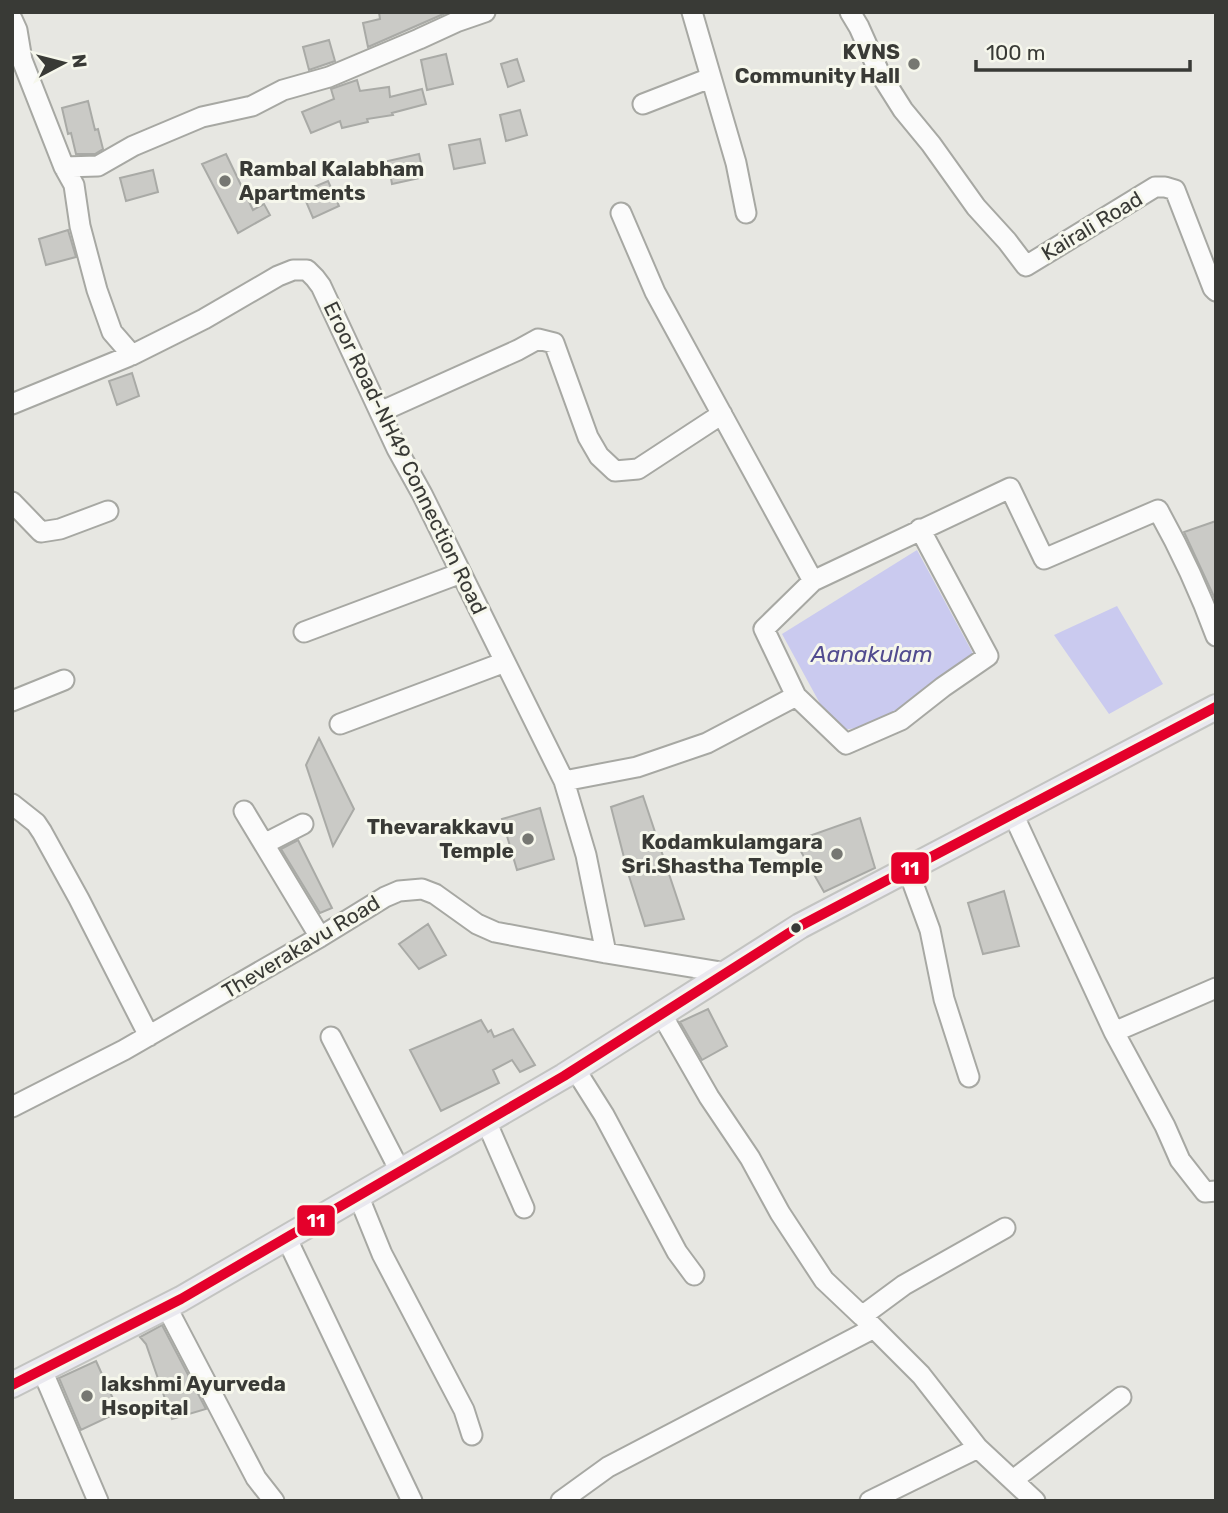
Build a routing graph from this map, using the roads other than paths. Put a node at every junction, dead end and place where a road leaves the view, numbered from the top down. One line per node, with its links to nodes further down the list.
1 (485, 12): 7 (street)
2 (692, 12): 5 (street)
3 (850, 12): 10 (street, Kairali Road)
4 (12, 19): 7 (street)
5 (710, 78): 6 (street); 9 (street)
6 (643, 104)
7 (64, 167): 11 (street)
8 (621, 213): 14 (street)
9 (746, 213)
10 (1216, 291)
11 (132, 355): 12 (street, Eroor Road-NH49 Connection Road); 13 (street, Eroor Road-NH49 Connection Road)
12 (12, 404)
13 (380, 412): 14 (street); 18 (street, Eroor Road-NH49 Connection Road)
14 (722, 414): 19 (street)
15 (12, 502): 16 (street)
16 (108, 511)
17 (920, 529): 19 (street); 21 (street); 24 (street)
18 (461, 573): 20 (street); 22 (street, Eroor Road-NH49 Connection Road)
19 (813, 581): 24 (street)
20 (303, 632)
21 (1216, 636)
22 (505, 662): 27 (street); 28 (street, Eroor Road-NH49 Connection Road)
23 (64, 680): 25 (street)
24 (796, 696): 28 (street)
25 (12, 701)
26 (1216, 707): 31 (main road)
27 (340, 724)
28 (564, 780): 36 (street, Eroor Road-NH49 Connection Road)
29 (12, 804): 41 (street)
30 (244, 811): 33 (street)
31 (1013, 814): 34 (main road); 40 (street)
32 (303, 824): 33 (street)
33 (264, 844): 35 (street)
34 (908, 870): 37 (main road); 44 (street)
35 (320, 937): 36 (street, Theverakavu Road); 41 (street, Theverakavu Road)
36 (606, 953): 37 (street, Theverakavu Road)
37 (727, 973): 39 (main road)
38 (1216, 988): 40 (street)
39 (662, 1015): 43 (main road); 55 (street)
40 (1114, 1032): 48 (street)
41 (149, 1035): 45 (street, Theverakavu Road)
42 (331, 1037): 47 (street)
43 (575, 1069): 46 (main road); 53 (street)
44 (969, 1077)
45 (12, 1107)
46 (486, 1121): 47 (main road); 50 (street)
47 (400, 1171): 49 (main road)
48 (1216, 1191)
49 (358, 1195): 52 (main road); 59 (street)
50 (524, 1208)
51 (1004, 1228): 55 (street)
52 (286, 1237): 54 (main road); 64 (street)
53 (694, 1275)
54 (166, 1306): 56 (main road); 63 (street)
55 (868, 1322): 60 (street); 65 (street)
56 (42, 1370): 57 (main road); 62 (street)
57 (12, 1385)
58 (1121, 1397): 61 (street)
59 (472, 1436)
60 (978, 1448): 61 (street); 66 (street)
61 (1013, 1480): 67 (street)
62 (99, 1501)
63 (274, 1501)
64 (412, 1501)
65 (561, 1501)
66 (870, 1501)
67 (1035, 1501)

